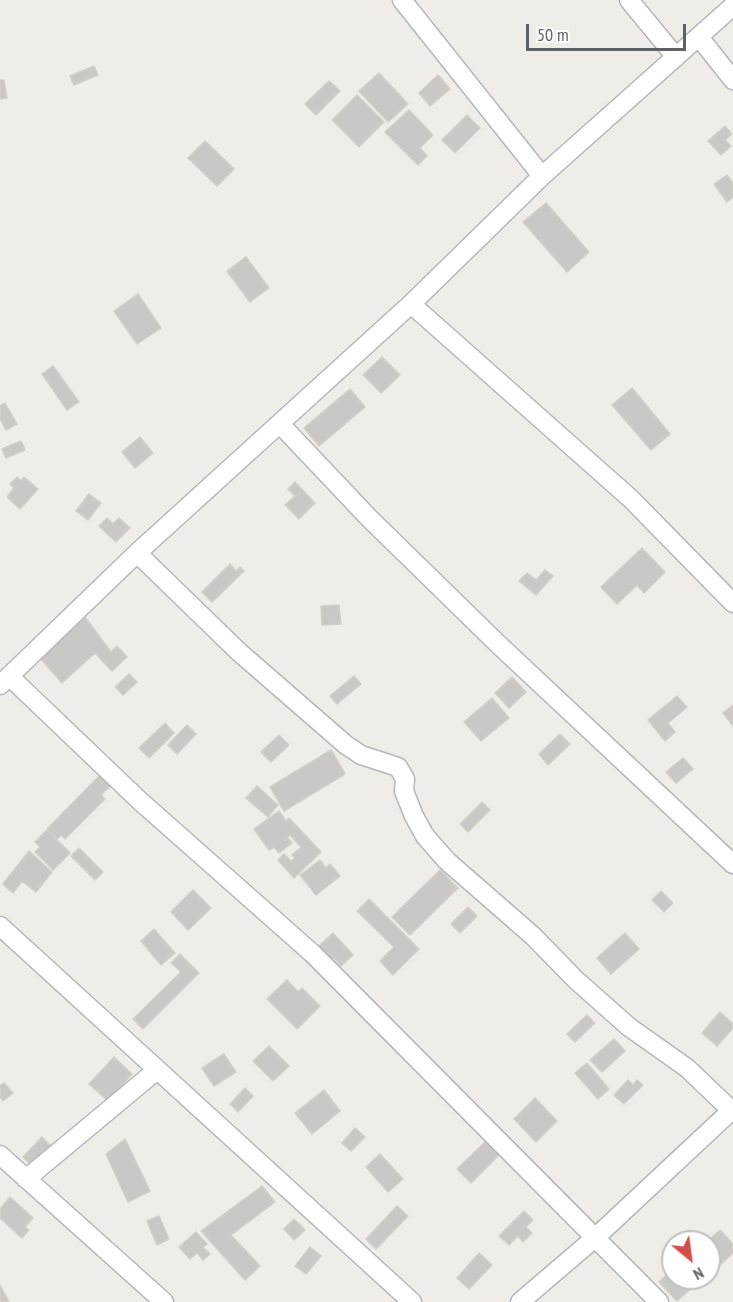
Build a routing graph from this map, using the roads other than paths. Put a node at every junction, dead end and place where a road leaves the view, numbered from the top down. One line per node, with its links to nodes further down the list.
1 (402, 0): 7 (street)
2 (629, 0): 5 (street)
3 (733, 6): 4 (street)
4 (699, 37): 5 (street); 6 (street)
5 (676, 57): 7 (street)
6 (733, 80)
7 (542, 176): 8 (street)
8 (411, 304): 9 (street); 11 (street)
9 (280, 423): 10 (street); 13 (street)
10 (137, 553): 12 (street); 16 (street)
11 (733, 603)
12 (4, 681): 19 (street)
13 (733, 864)
14 (0, 926): 15 (street)
15 (157, 1070): 18 (street); 21 (street)
16 (733, 1111): 19 (street)
17 (0, 1155): 18 (street)
18 (26, 1179): 20 (street)
19 (596, 1237): 22 (street); 23 (street)
20 (164, 1302)
21 (412, 1302)
22 (520, 1302)
23 (659, 1302)

